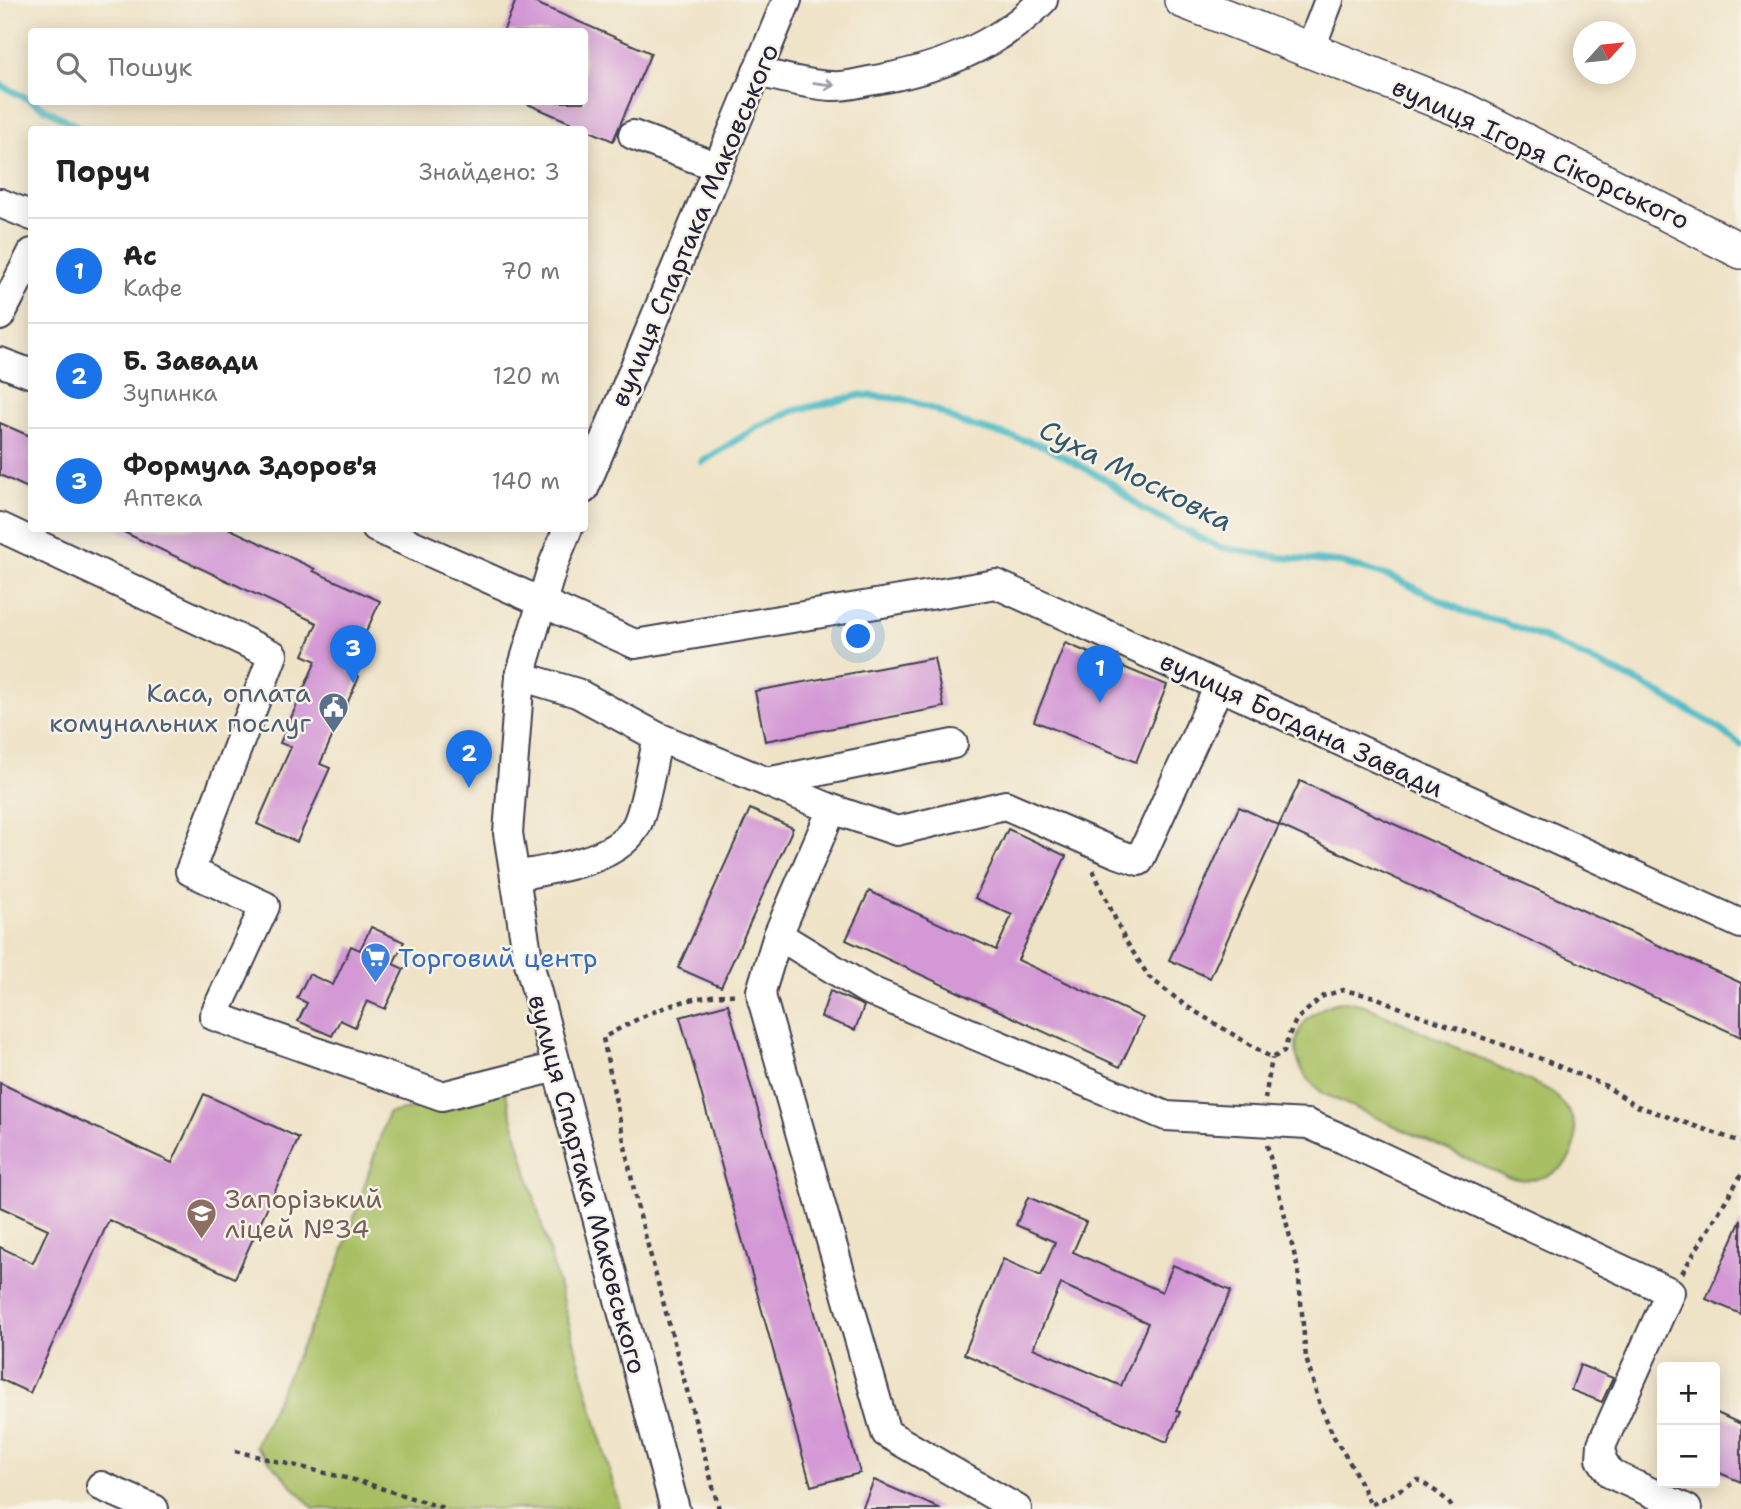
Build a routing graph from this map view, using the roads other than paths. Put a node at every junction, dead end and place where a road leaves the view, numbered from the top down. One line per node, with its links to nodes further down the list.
1 (787, 0): 6 (street, вулиця Спартака Маковського)
2 (1044, 0): 6 (street, one-way to 2)
3 (1182, 0): 5 (main road, вулиця Ігоря Сікорського)
4 (1329, 0): 5 (street)
5 (1310, 50): 11 (main road, вулиця Ігоря Сікорського)
6 (757, 72): 8 (street, вулиця Спартака Маковського)
7 (633, 135): 8 (street)
8 (718, 167): 16 (street, вулиця Спартака Маковського)
9 (0, 203): 10 (street)
10 (28, 214)
11 (1741, 251)
12 (28, 261): 13 (street)
13 (0, 316)
14 (0, 362): 15 (street)
15 (28, 372)
16 (588, 479)
17 (0, 527): 30 (street)
18 (385, 532): 20 (street, вулиця Богдана Завади)
19 (567, 532): 20 (street, вулиця Спартака Маковського)
20 (541, 602): 21 (street, вулиця Спартака Маковського); 22 (street, вулиця Богдана Завади)
21 (520, 676): 23 (street); 27 (street, вулиця Спартака Маковського)
22 (1219, 685): 26 (street); 28 (street, вулиця Богдана Завади)
23 (658, 737): 25 (street); 27 (street)
24 (953, 744): 25 (street)
25 (767, 782): 26 (street)
26 (832, 809): 29 (street)
27 (515, 876): 30 (street, вулиця Спартака Маковського)
28 (1741, 924)
29 (778, 935): 34 (street); 35 (street)
30 (557, 1067): 33 (street, вулиця Спартака Маковського)
31 (102, 1486): 32 (street)
32 (154, 1509)
33 (675, 1509)
34 (1017, 1509)
35 (1687, 1509)

